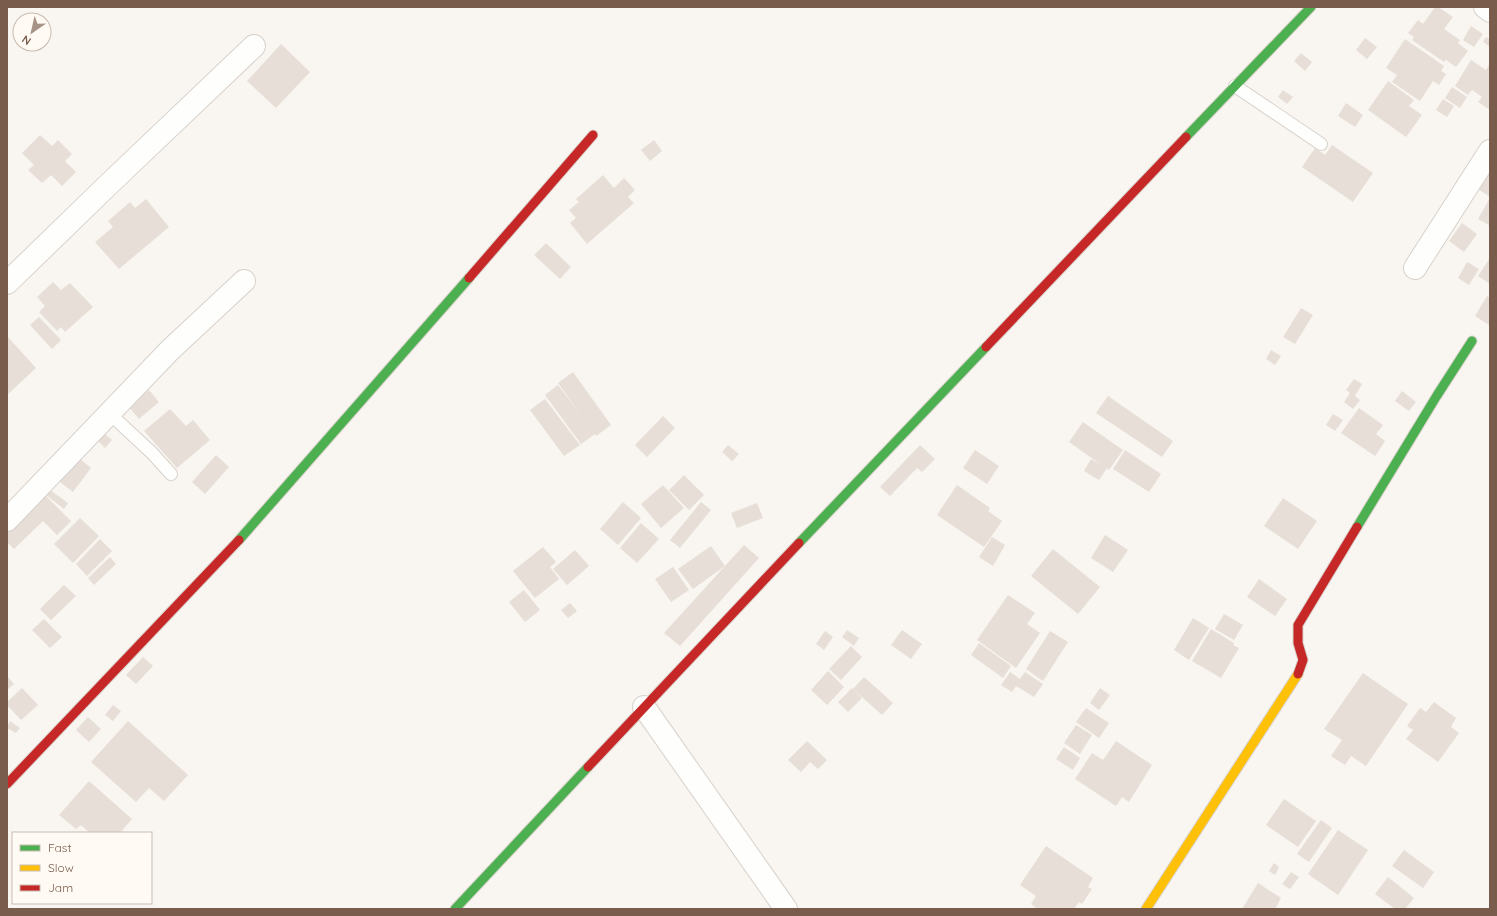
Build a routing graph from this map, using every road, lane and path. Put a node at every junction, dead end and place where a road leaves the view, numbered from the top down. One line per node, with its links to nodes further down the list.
1 (1311, 7): 5 (street)
2 (1485, 7): 3 (street)
3 (1490, 11)
4 (254, 46): 11 (street)
5 (1235, 86): 7 (lane); 16 (street)
6 (593, 135): 17 (street)
7 (1321, 144)
8 (1490, 151): 9 (street)
9 (1416, 268)
10 (244, 281): 13 (street)
11 (7, 283)
12 (1472, 341): 20 (street)
13 (109, 414): 14 (lane); 15 (street)
14 (171, 474)
15 (7, 520)
16 (644, 707): 18 (street); 19 (street)
17 (7, 784)
18 (455, 909)
19 (786, 909)
20 (1146, 909)

